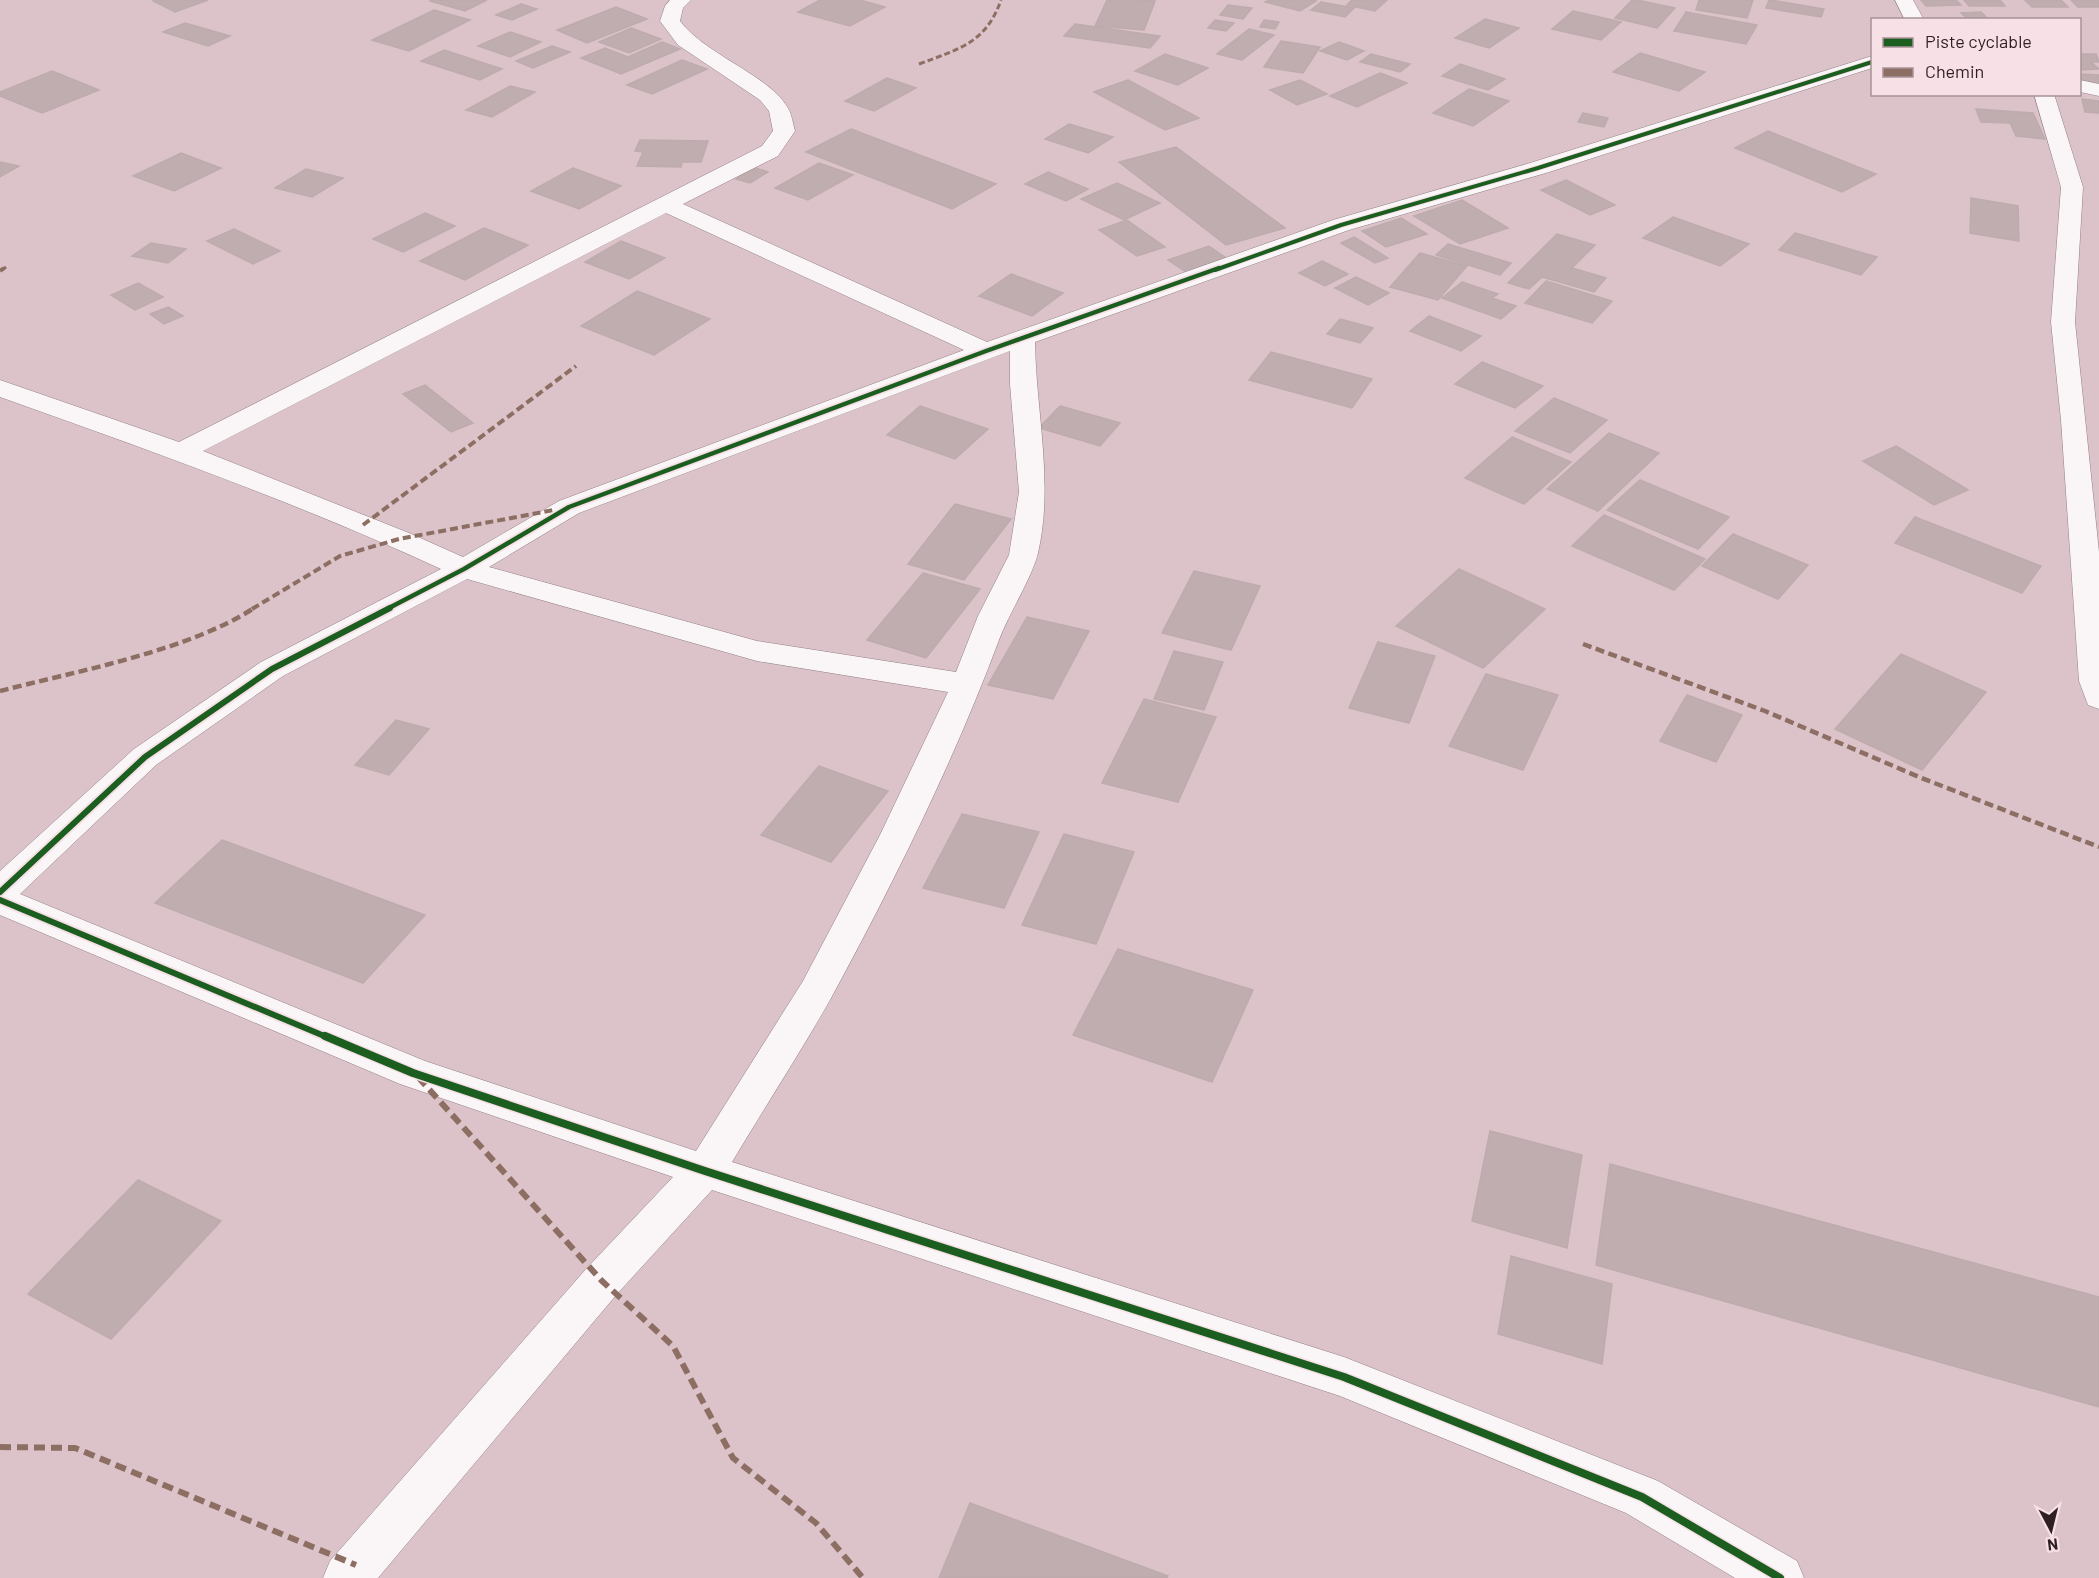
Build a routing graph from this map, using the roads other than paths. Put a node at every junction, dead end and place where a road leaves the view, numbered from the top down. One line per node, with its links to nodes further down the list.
1 (682, 0): 8 (street)
2 (1904, 0): 3 (street)
3 (1915, 18)
4 (1871, 62): 9 (street)
5 (2081, 86): 6 (street)
6 (2099, 90)
7 (2045, 96): 15 (street)
8 (665, 204): 10 (street); 12 (street)
9 (1023, 338): 10 (street); 14 (street)
10 (986, 351): 13 (street)
11 (0, 388): 12 (street)
12 (181, 452): 13 (street)
13 (464, 569): 14 (street); 16 (street)
14 (965, 684): 18 (street)
15 (2099, 698)
16 (0, 892)
17 (0, 900): 18 (street)
18 (705, 1171): 19 (street); 20 (street)
19 (346, 1578)
20 (1780, 1578)

